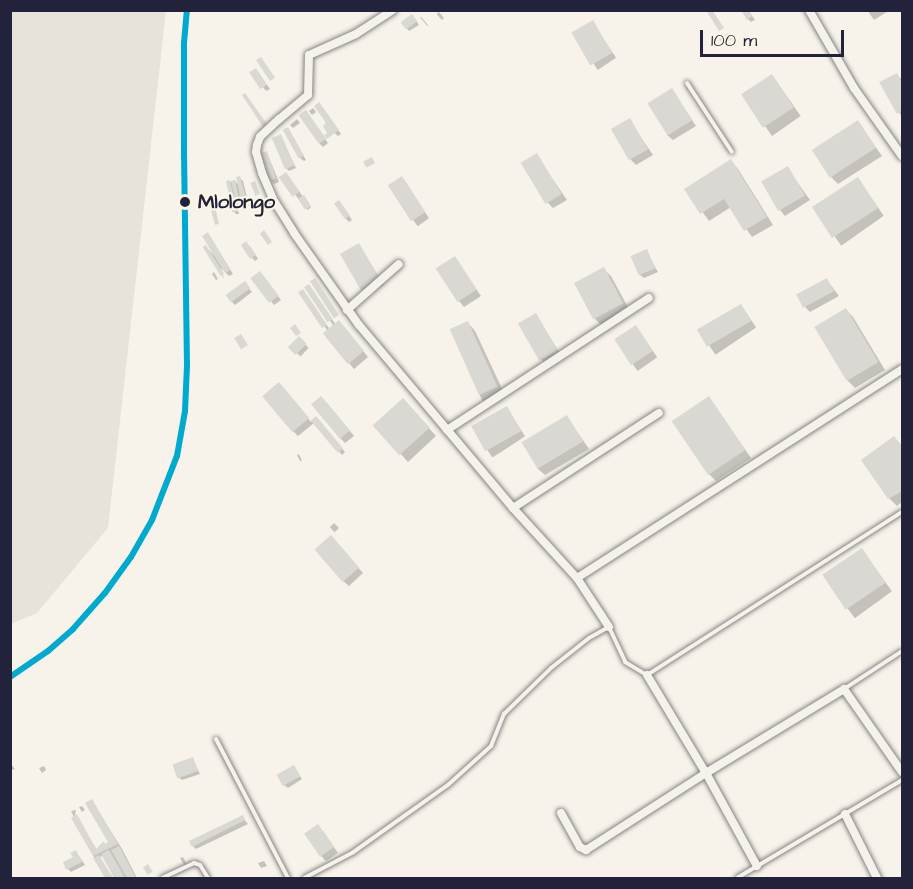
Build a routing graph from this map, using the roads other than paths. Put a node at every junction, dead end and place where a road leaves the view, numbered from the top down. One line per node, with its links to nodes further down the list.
1 (393, 10): 8 (street)
2 (809, 10): 5 (street)
3 (687, 83): 4 (lane)
4 (732, 152)
5 (903, 156)
6 (399, 264): 8 (street)
7 (650, 298): 11 (street)
8 (347, 310): 11 (street)
9 (903, 369): 14 (street)
10 (659, 413): 12 (street)
11 (447, 430): 12 (street)
12 (513, 508): 14 (street)
13 (903, 512): 17 (lane)
14 (577, 578): 15 (street)
15 (609, 627): 17 (lane); 29 (lane)
16 (903, 651): 18 (lane)
17 (647, 675): 21 (street)
18 (844, 688): 20 (street); 21 (street)
19 (216, 739): 28 (lane)
20 (903, 772)
21 (706, 773): 23 (street); 25 (street)
22 (903, 780): 24 (lane)
23 (561, 813)
24 (845, 814): 25 (lane); 31 (street)
25 (757, 866): 30 (lane)
26 (162, 879): 27 (lane)
27 (208, 879)
28 (288, 879)
29 (304, 879)
30 (737, 879)
31 (877, 879)

